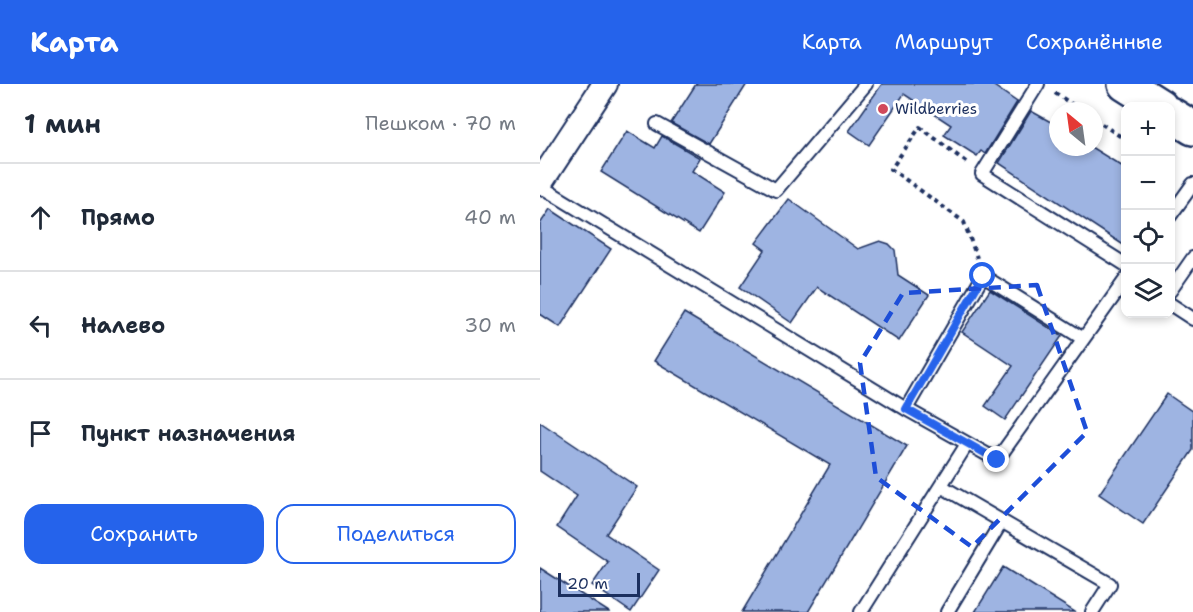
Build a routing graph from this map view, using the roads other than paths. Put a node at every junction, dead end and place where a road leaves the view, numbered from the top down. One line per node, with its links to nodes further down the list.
1 (605, 84): 9 (street)
2 (1038, 84): 13 (lane)
3 (1125, 84): 5 (main road)
4 (864, 85): 7 (lane)
5 (1154, 102)
6 (1175, 117): 8 (main road)
7 (657, 124)
8 (1193, 128)
9 (540, 184): 19 (lane)
10 (1193, 184): 11 (lane)
11 (1174, 210)
12 (1193, 258): 15 (lane)
13 (1122, 264)
14 (1121, 284): 18 (lane)
15 (1175, 284)
16 (1175, 307): 17 (lane)
17 (1193, 319)
18 (1082, 338): 19 (lane); 20 (lane)
19 (906, 409): 20 (lane)
20 (967, 444): 21 (lane)
21 (940, 486): 22 (lane); 23 (lane)
22 (1002, 521): 24 (lane); 25 (lane)
23 (861, 612)
24 (947, 612)
25 (1092, 612)

